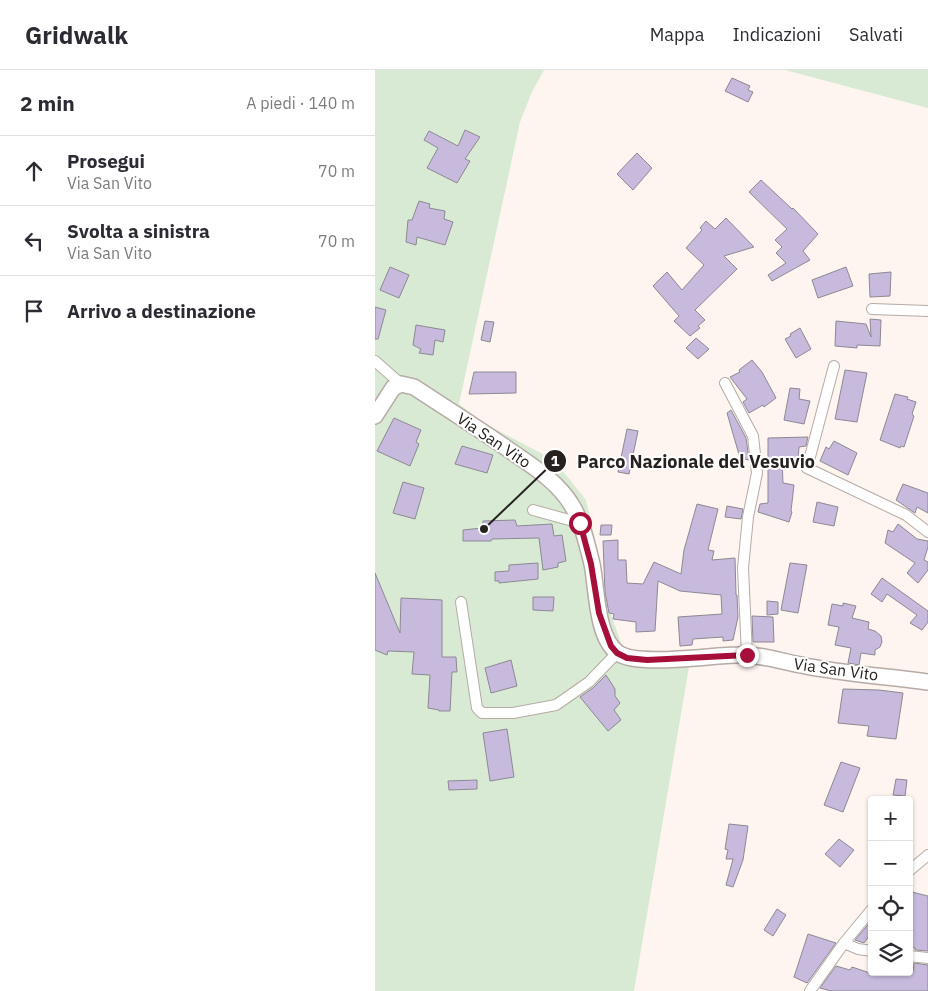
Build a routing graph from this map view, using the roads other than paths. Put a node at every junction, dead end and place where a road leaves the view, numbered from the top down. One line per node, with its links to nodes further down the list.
1 (872, 308): 2 (street)
2 (928, 310)
3 (375, 361): 6 (street)
4 (835, 366): 10 (street)
5 (725, 383): 13 (street)
6 (401, 384): 7 (street); 9 (street, Via San Vito)
7 (375, 416)
8 (533, 510): 9 (street)
9 (580, 523): 12 (street, Via San Vito)
10 (928, 532)
11 (461, 602): 12 (street)
12 (617, 653): 13 (street, Via San Vito)
13 (747, 655): 14 (street, Via San Vito)
14 (928, 682)
15 (928, 855): 16 (street)
16 (913, 868)
17 (868, 915): 18 (street)
18 (844, 943): 19 (street); 22 (street)
19 (868, 950)
20 (913, 956): 21 (street)
21 (928, 958)
22 (810, 991)

